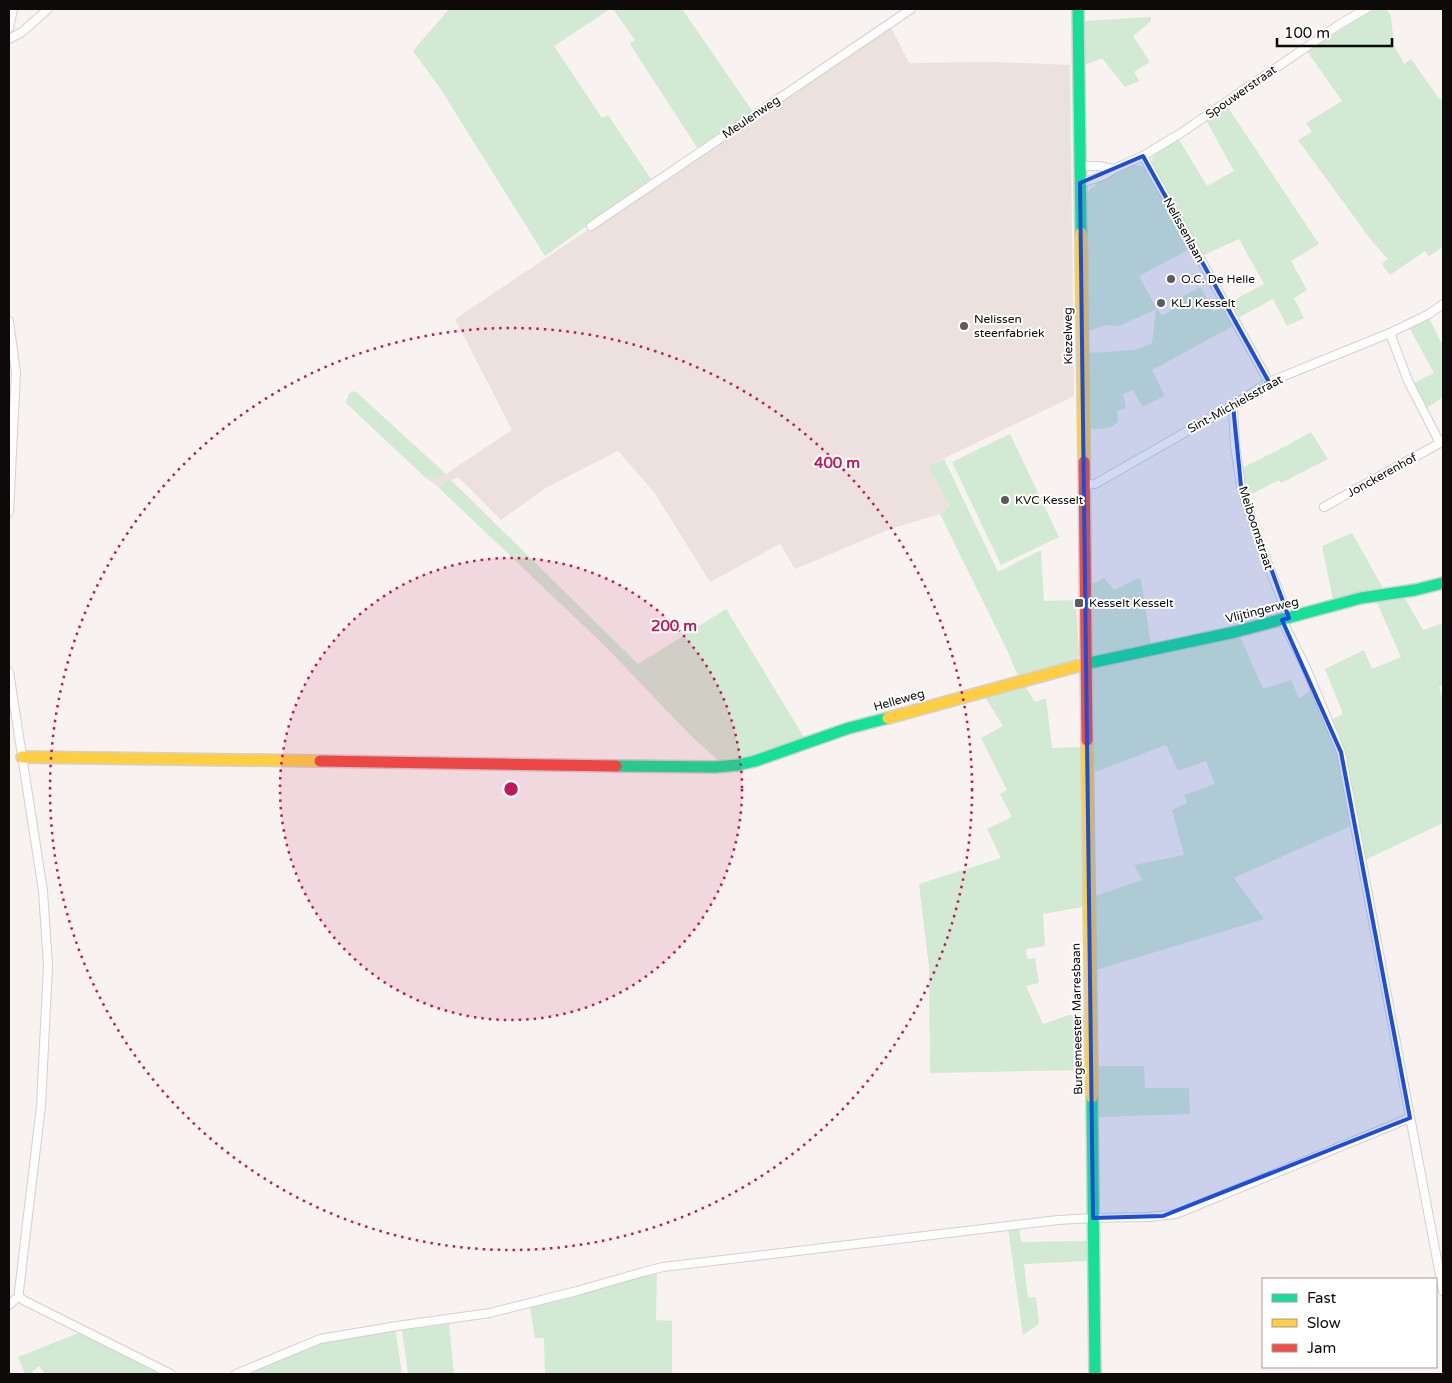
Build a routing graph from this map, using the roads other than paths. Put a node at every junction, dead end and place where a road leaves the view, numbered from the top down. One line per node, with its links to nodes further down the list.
1 (13, 9): 6 (street)
2 (48, 9): 7 (street)
3 (911, 9): 12 (street, Meulenweg)
4 (1078, 9): 9 (street, Kiezelweg)
5 (1366, 9): 8 (street, Spouwerstraat)
6 (9, 28)
7 (9, 40)
8 (1143, 156): 10 (street, Spouwerstraat); 16 (street, Nelissenlaan)
9 (1080, 166): 10 (street); 11 (street, Kiezelweg)
10 (1114, 169): 11 (street, Spouwerstraat)
11 (1080, 182): 19 (street, Kiezelweg)
12 (591, 226)
13 (1443, 304): 15 (street, Sint-Michielsstraat)
14 (9, 321): 21 (street)
15 (1390, 333): 16 (street, Sint-Michielsstraat); 18 (street, Jonckerenhof)
16 (1269, 382): 17 (street, Sint-Michielsstraat)
17 (1233, 405): 19 (street, Sint-Michielsstraat); 23 (street, Meiboomstraat)
18 (1442, 443): 20 (street, Jonckerenhof)
19 (1084, 485): 24 (street, Kiezelweg)
20 (1324, 507)
21 (9, 512)
22 (1443, 583): 23 (street, Vlijtingerweg)
23 (1285, 619): 24 (street, Vlijtingerweg); 28 (street, Meiboomstraat)
24 (1086, 664): 27 (street, Helleweg); 29 (street, Burgemeester Marresbaan)
25 (9, 672): 26 (street)
26 (12, 710): 27 (street)
27 (22, 757): 31 (street)
28 (1410, 1118): 29 (street); 30 (street, Meiboomstraat)
29 (1094, 1218): 34 (street); 35 (street, Burgemeester Marresbaan)
30 (1443, 1291)
31 (19, 1296): 32 (street); 33 (street)
32 (9, 1305)
33 (171, 1374)
34 (236, 1374)
35 (1096, 1374)

